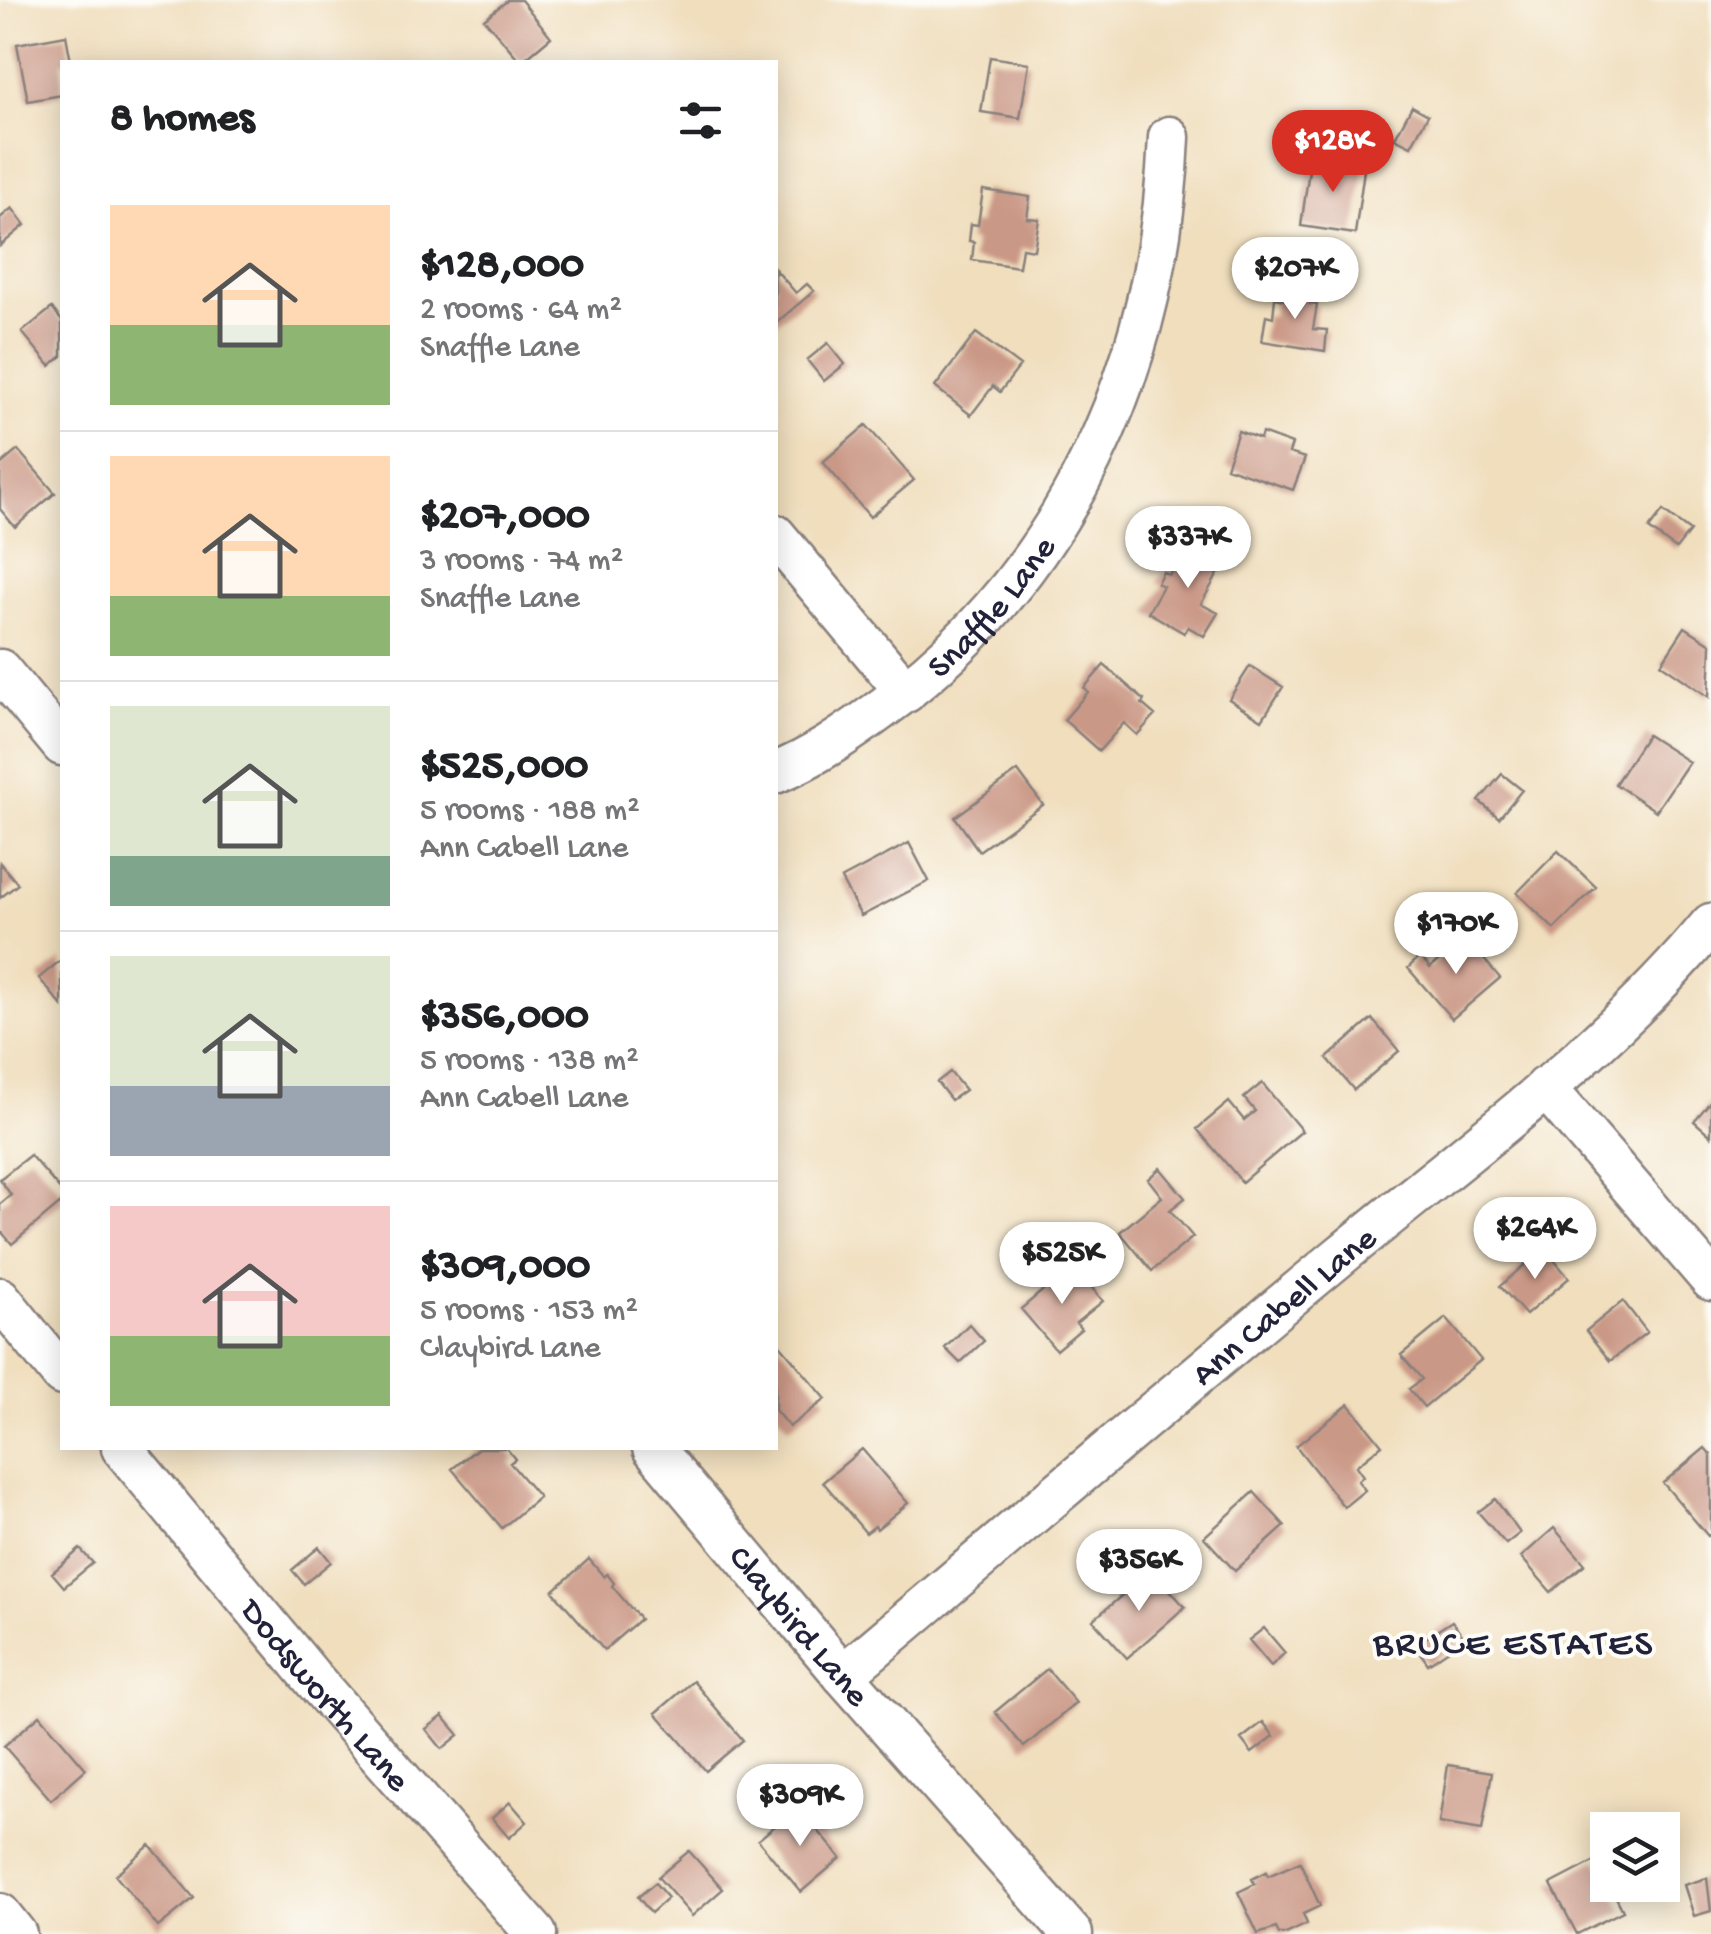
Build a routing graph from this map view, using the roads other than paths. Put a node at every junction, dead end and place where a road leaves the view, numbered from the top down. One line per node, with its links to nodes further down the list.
1 (1169, 137): 4 (street, Snaffle Lane)
2 (778, 538): 4 (street)
3 (0, 670): 5 (street)
4 (906, 692): 6 (street, Snaffle Lane)
5 (60, 743)
6 (778, 771)
7 (1711, 924): 8 (street, Ann Cabell Lane)
8 (1545, 1087): 9 (street); 14 (street, Ann Cabell Lane)
9 (1711, 1280)
10 (0, 1298): 11 (street)
11 (60, 1373)
12 (124, 1450): 17 (street, Dodsworth Lane)
13 (655, 1450): 14 (street, Claybird Lane)
14 (843, 1675): 18 (street, Claybird Lane)
15 (0, 1914): 16 (street)
16 (16, 1934)
17 (536, 1934)
18 (1072, 1934)

